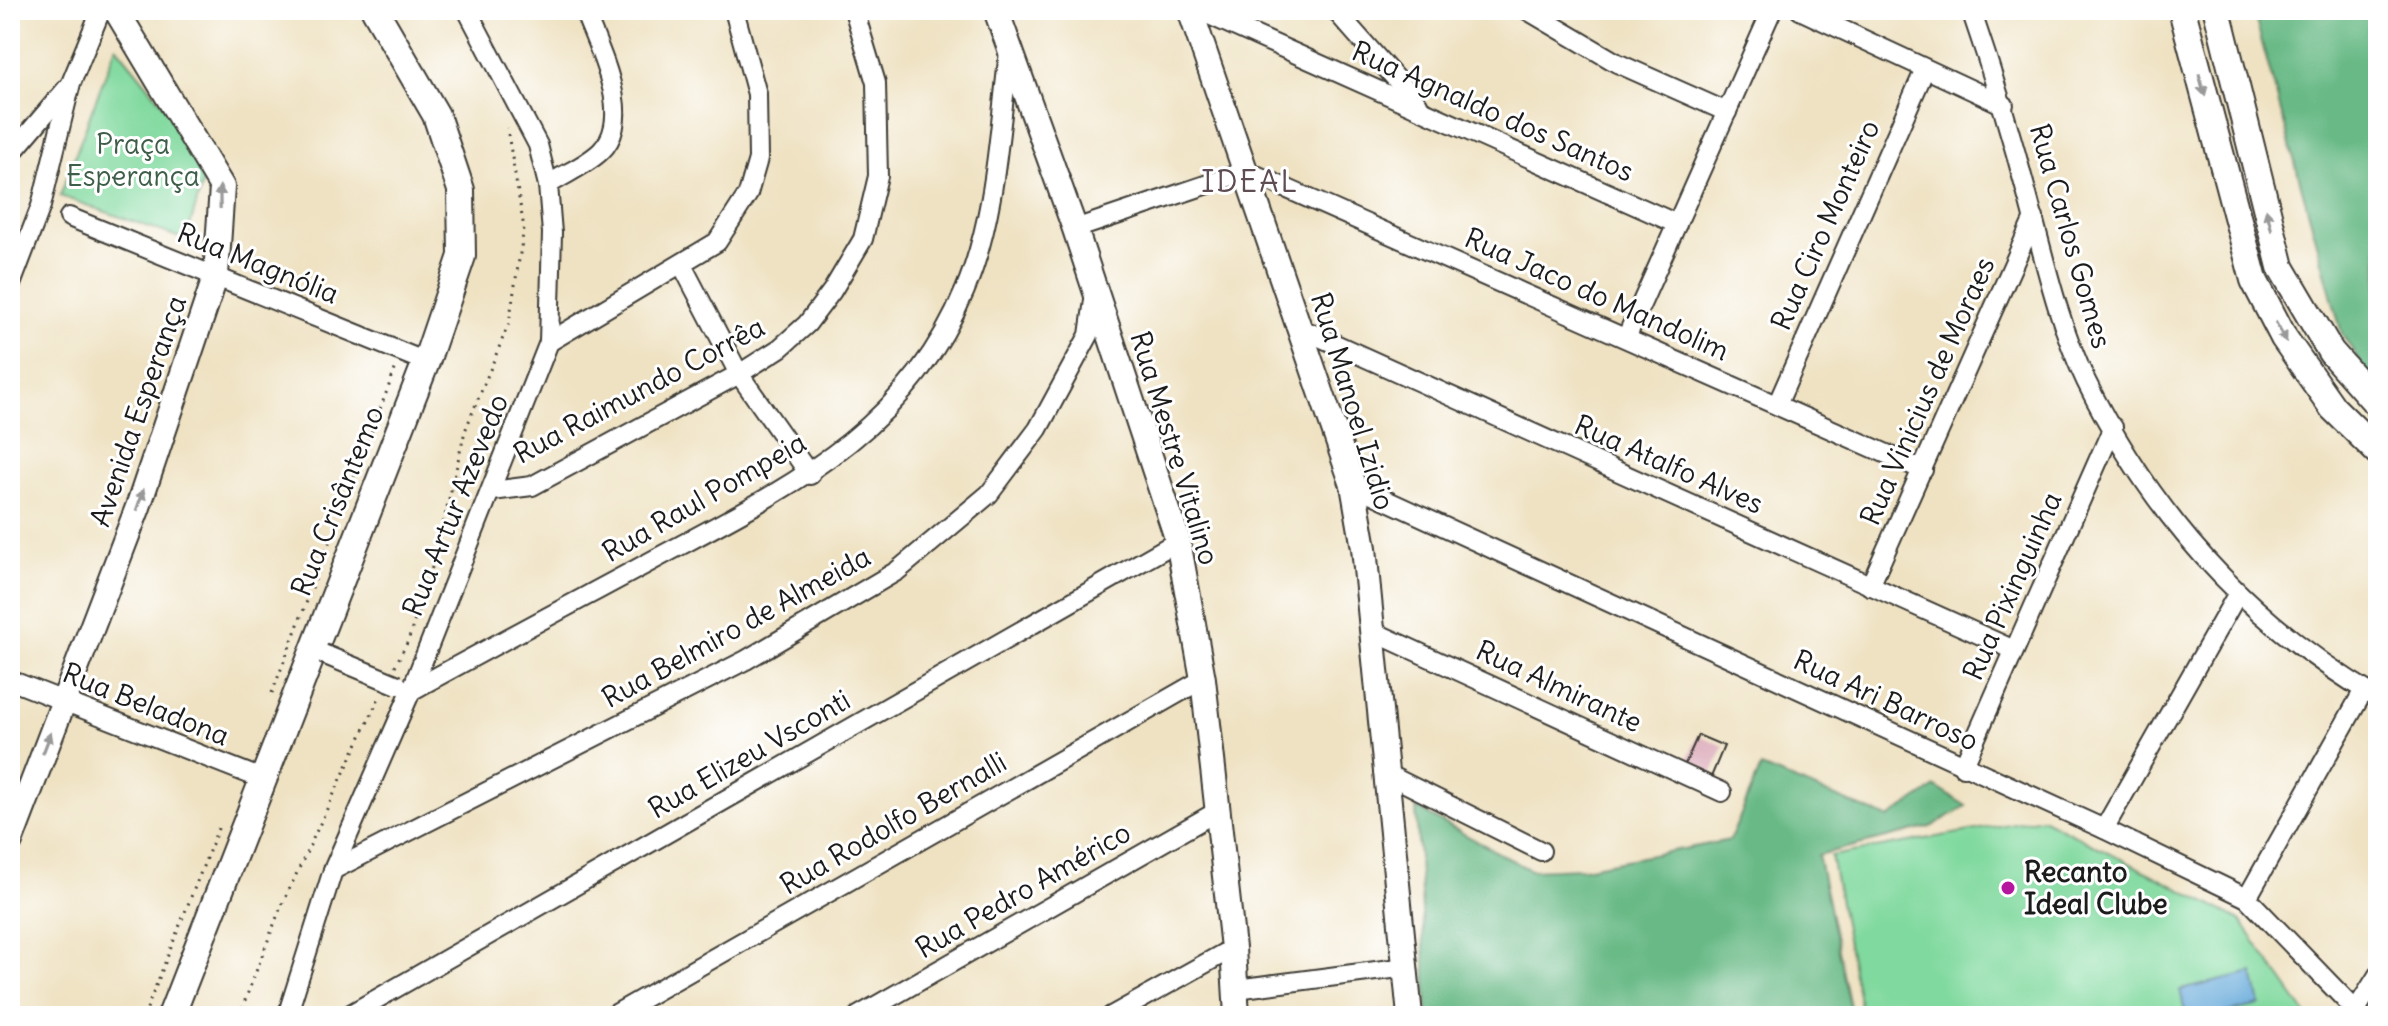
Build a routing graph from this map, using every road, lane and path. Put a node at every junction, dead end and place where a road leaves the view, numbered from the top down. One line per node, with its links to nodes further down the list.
1 (101, 10): 20 (street)
2 (116, 10): 33 (street, Avenida Esperança, one-way to 2)
3 (375, 10): 39 (main road, Rua Crisântemo)
4 (467, 10): 27 (street, Rua Artur Azevedo)
5 (584, 10): 27 (street)
6 (734, 10): 32 (street)
7 (854, 10): 40 (street, Rua Raimundo Corrêa)
8 (996, 10): 18 (street, Rua Mestre Vitalino)
9 (1190, 10): 26 (street, Rua Manoel Izidio)
10 (1198, 10): 22 (street, Rua Agnaldo dos Santos)
11 (1335, 10): 22 (street)
12 (1527, 10): 23 (street)
13 (1772, 10): 23 (street)
14 (1800, 10): 19 (street)
15 (1971, 10): 21 (street, Rua Carlos Gomes)
16 (2182, 10): 44 (main road, one-way to 44)
17 (2217, 10): 42 (main road, one-way to 17)
18 (1009, 52): 31 (street, Rua Mestre Vitalino); 46 (street, Rua Raul Pompeia)
19 (1925, 69): 21 (street); 41 (street, Rua Ciro Monteiro)
20 (71, 83): 25 (street); 34 (street)
21 (2004, 105): 29 (street, Rua Carlos Gomes)
22 (1423, 110): 30 (street, Rua Agnaldo dos Santos)
23 (1727, 112): 30 (street)
24 (506, 121): 57 (path)
25 (10, 155)
26 (1247, 171): 31 (street); 36 (street, Rua Manoel Izidio); 37 (street, Rua Jaco do Mandolim)
27 (548, 185): 38 (street, Rua Artur Azevedo)
28 (69, 217): 33 (street, Rua Magnólia)
29 (2034, 218): 43 (street, Rua Carlos Gomes); 45 (street, Rua Vinicius de Moraes)
30 (1677, 224): 37 (street)
31 (1075, 229): 35 (street, Rua Mestre Vitalino)
32 (682, 265): 38 (street); 40 (street)
33 (216, 275): 39 (street, Rua Magnólia); 60 (street, Avenida Esperança, one-way to 33)
34 (10, 287)
35 (1095, 293): 49 (street, Rua Mestre Vitalino); 70 (street, Rua Belmiro de Almeida)
36 (1302, 329): 47 (street, Rua Manoel Izidio); 50 (street, Rua Atalfo Alves)
37 (1627, 336): 41 (street, Rua Jaco do Mandolim)
38 (549, 342): 48 (street, Rua Artur Azevedo)
39 (414, 357): 54 (main road, Rua Crisântemo); 59 (path)
40 (739, 374): 46 (street); 48 (street, Rua Raimundo Corrêa)
41 (1777, 405): 45 (street, Rua Jaco do Mandolim)
42 (2378, 405)
43 (2113, 427): 51 (street, Rua Carlos Gomes); 53 (street, Rua Pixinguinha)
44 (2378, 452)
45 (1923, 470): 50 (street, Rua Vinicius de Moraes)
46 (810, 475): 57 (street, Rua Raul Pompeia)
47 (1353, 485): 52 (street, Rua Manoel Izidio); 61 (street, Rua Ari Barroso)
48 (492, 491): 57 (street, Rua Artur Azevedo)
49 (1178, 541): 55 (street, Rua Mestre Vitalino); 81 (street, Rua Elizeu Vsconti)
50 (1870, 586): 53 (street, Rua Atalfo Alves)
51 (2238, 593): 58 (street, Rua Carlos Gomes); 67 (street)
52 (1372, 631): 62 (street, Rua Manoel Izidio); 64 (street, Rua Almirante)
53 (2014, 650): 61 (street, Rua Pixinguinha)
54 (318, 652): 57 (street, bridge); 63 (main road, Rua Crisântemo)
55 (1203, 679): 65 (street, Rua Mestre Vitalino); 82 (street, Rua Rodolfo Bernalli)
56 (10, 680): 60 (street, Rua Beladona)
57 (396, 684): 70 (street, Rua Artur Azevedo); 79 (path)
58 (2371, 694): 71 (street)
59 (269, 699)
60 (63, 700): 63 (street, Rua Beladona); 68 (street, Avenida Esperança, one-way to 60)
61 (1963, 767): 67 (street, Rua Ari Barroso)
62 (1383, 772): 69 (street); 73 (street, Rua Manoel Izidio)
63 (262, 779): 78 (main road, Rua Crisântemo)
64 (1722, 792)
65 (1216, 812): 72 (street, Rua Mestre Vitalino); 83 (street, Rua Pedro Américo)
66 (224, 815): 77 (path)
67 (2104, 829): 71 (street, Rua Ari Barroso)
68 (10, 842)
69 (1541, 851)
70 (333, 870): 80 (street, Rua Artur Azevedo)
71 (2247, 898): 76 (street, Rua Ari Barroso)
72 (1233, 948): 75 (street, Rua Mestre Vitalino); 84 (street)
73 (1407, 967): 75 (street); 86 (street, Rua Manoel Izidio)
74 (2378, 975): 76 (street)
75 (1236, 989): 85 (street, Rua Mestre Vitalino)
76 (2359, 1013)
77 (144, 1016)
78 (171, 1016)
79 (239, 1016)
80 (287, 1016)
81 (347, 1016)
82 (612, 1016)
83 (858, 1016)
84 (1111, 1016)
85 (1237, 1016)
86 (1410, 1016)

